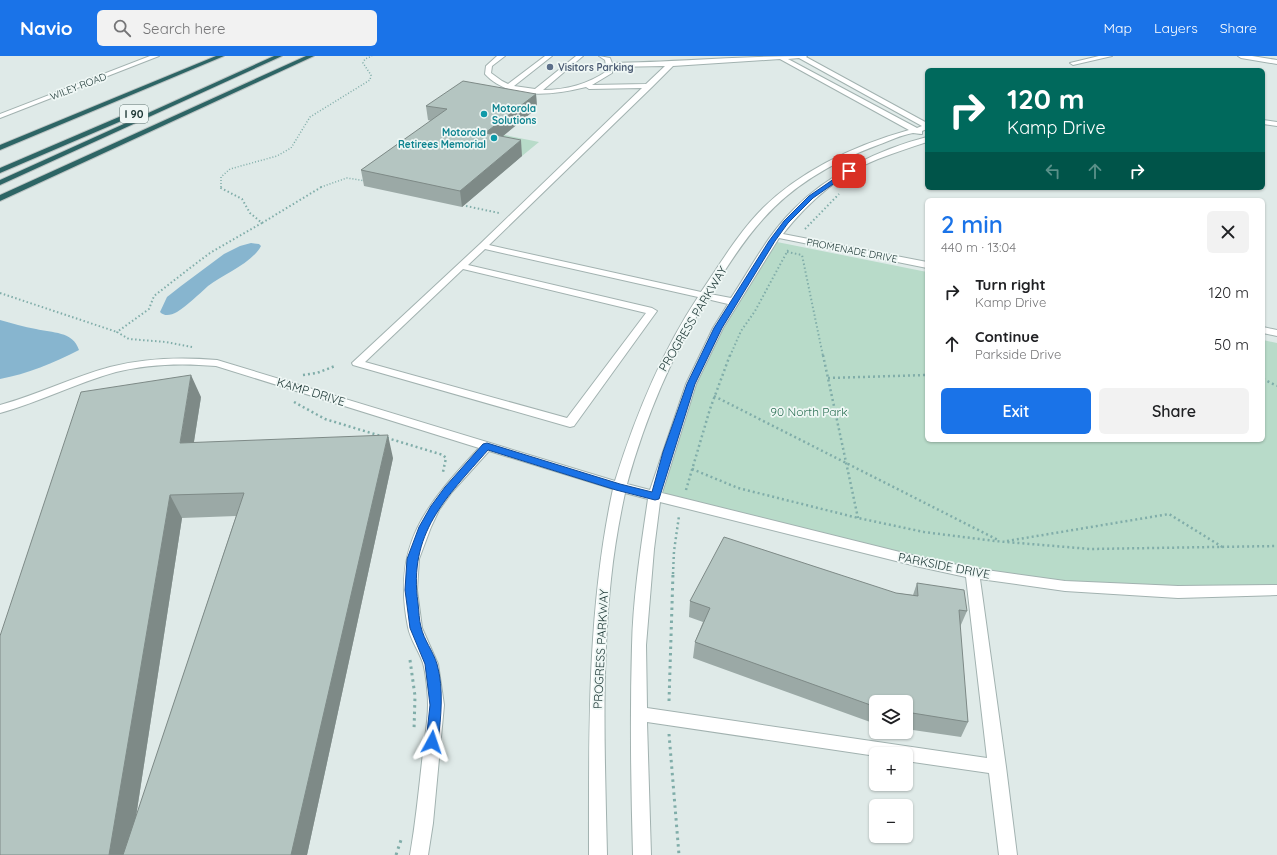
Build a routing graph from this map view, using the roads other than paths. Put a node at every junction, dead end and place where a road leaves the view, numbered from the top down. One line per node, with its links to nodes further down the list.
1 (156, 56): 25 (street, WILEY ROAD)
2 (221, 56): 34 (highway, I 90)
3 (268, 56): 35 (highway, I 90)
4 (279, 56): 36 (highway)
5 (311, 56): 37 (highway)
6 (502, 56): 21 (street)
7 (549, 56): 21 (street)
8 (580, 56): 23 (street)
9 (602, 56): 19 (street)
10 (802, 56): 14 (street); 29 (street)
11 (1109, 56): 16 (street)
12 (1241, 56): 17 (street)
13 (1250, 56): 15 (street)
14 (782, 58): 18 (street); 31 (street)
15 (1277, 58)
16 (1074, 59)
17 (1277, 62)
18 (671, 64): 19 (street); 20 (street)
19 (609, 65): 22 (street)
20 (650, 86): 22 (street); 39 (street)
21 (508, 87): 23 (street)
22 (584, 87): 23 (street)
23 (537, 91)
24 (1265, 114): 26 (street)
25 (0, 116)
26 (1277, 116)
27 (1265, 122): 28 (street)
28 (1277, 124)
29 (925, 126)
30 (925, 128): 31 (street, PROGRESS PARKWAY)
31 (915, 130): 32 (street); 42 (street, PROGRESS PARKWAY)
32 (925, 137)
33 (925, 139): 38 (street)
34 (0, 148)
35 (0, 171)
36 (0, 184)
37 (0, 198)
38 (776, 235): 40 (street, PROMENADE DRIVE); 43 (street)
39 (483, 246): 41 (street); 42 (street)
40 (925, 264)
41 (461, 266): 41 (street)
42 (704, 295): 43 (street); 48 (street, PROGRESS PARKWAY)
43 (734, 302): 49 (street)
44 (1265, 330): 45 (street)
45 (1277, 333)
46 (0, 409): 47 (street, KAMP DRIVE)
47 (487, 446): 48 (street, KAMP DRIVE); 54 (street)
48 (620, 487): 49 (street, PARKSIDE DRIVE); 55 (street, PROGRESS PARKWAY)
49 (655, 496): 50 (street, PARKSIDE DRIVE); 52 (street)
50 (972, 573): 51 (street, PARKSIDE DRIVE); 53 (street)
51 (1277, 590)
52 (640, 714): 53 (street); 56 (street)
53 (998, 767): 57 (street)
54 (419, 855)
55 (598, 855)
56 (642, 855)
57 (1008, 855)

